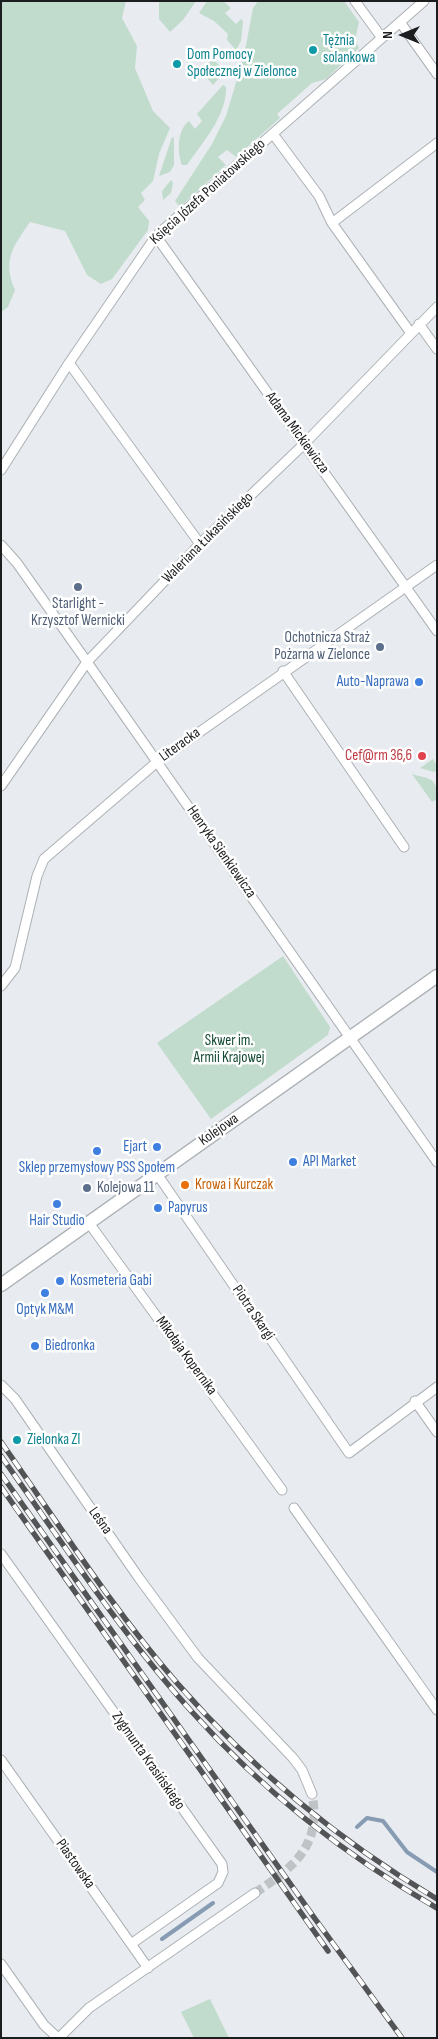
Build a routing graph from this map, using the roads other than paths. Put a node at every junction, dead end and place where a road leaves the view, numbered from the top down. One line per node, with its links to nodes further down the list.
1 (356, 1): 4 (street)
2 (424, 1): 3 (street, Księcia Józefa Poniatowskiego)
3 (400, 22): 4 (street, Księcia Józefa Poniatowskiego); 5 (street)
4 (382, 38): 6 (street, Księcia Józefa Poniatowskiego)
5 (437, 74)
6 (272, 134): 8 (street); 9 (street, Księcia Józefa Poniatowskiego)
7 (437, 142): 8 (street)
8 (332, 223): 12 (street)
9 (156, 236): 14 (street, Księcia Józefa Poniatowskiego); 15 (street, Adama Mickiewicza)
10 (437, 307): 11 (street, Waleriana Łukasińskiego)
11 (419, 324): 12 (street, Waleriana Łukasińskiego); 13 (street)
12 (410, 332): 15 (street, Waleriana Łukasińskiego)
13 (437, 348)
14 (69, 363): 16 (street, Księcia Józefa Poniatowskiego); 17 (street)
15 (304, 444): 17 (street, Waleriana Łukasińskiego); 20 (street, Adama Mickiewicza)
16 (1, 470)
17 (200, 544): 22 (street, Waleriana Łukasińskiego)
18 (1, 545): 22 (street, Henryka Sienkiewicza)
19 (437, 565): 20 (street, Literacka)
20 (406, 587): 21 (street, Adama Mickiewicza); 23 (street, Literacka)
21 (437, 631)
22 (87, 662): 24 (street, Henryka Sienkiewicza); 25 (street, Waleriana Łukasińskiego)
23 (283, 671): 24 (street, Literacka); 26 (street)
24 (158, 762): 28 (street, Literacka); 29 (street, Henryka Sienkiewicza)
25 (1, 786)
26 (404, 847)
27 (437, 976): 29 (street, Kolejowa)
28 (1, 986)
29 (350, 1037): 30 (street, Henryka Sienkiewicza); 31 (street, Kolejowa)
30 (437, 1162)
31 (157, 1174): 32 (street, Kolejowa); 36 (street, Piotra Skargi)
32 (89, 1223): 33 (street, Kolejowa); 38 (street, Mikołaja Kopernika)
33 (1, 1285)
34 (1, 1385): 43 (street, Leśna)
35 (437, 1386): 36 (street)
36 (415, 1401): 37 (street)
37 (437, 1432)
38 (282, 1490)
39 (294, 1508): 41 (street)
40 (1, 1554): 45 (street, Zygmunta Krasińskiego)
41 (437, 1710)
42 (1, 1760): 45 (street, Piastowska)
43 (312, 1794)
44 (255, 1893): 47 (street)
45 (131, 1944): 47 (street, Piastowska)
46 (1, 1964): 48 (street)
47 (148, 1968): 48 (street)
48 (59, 2038)

